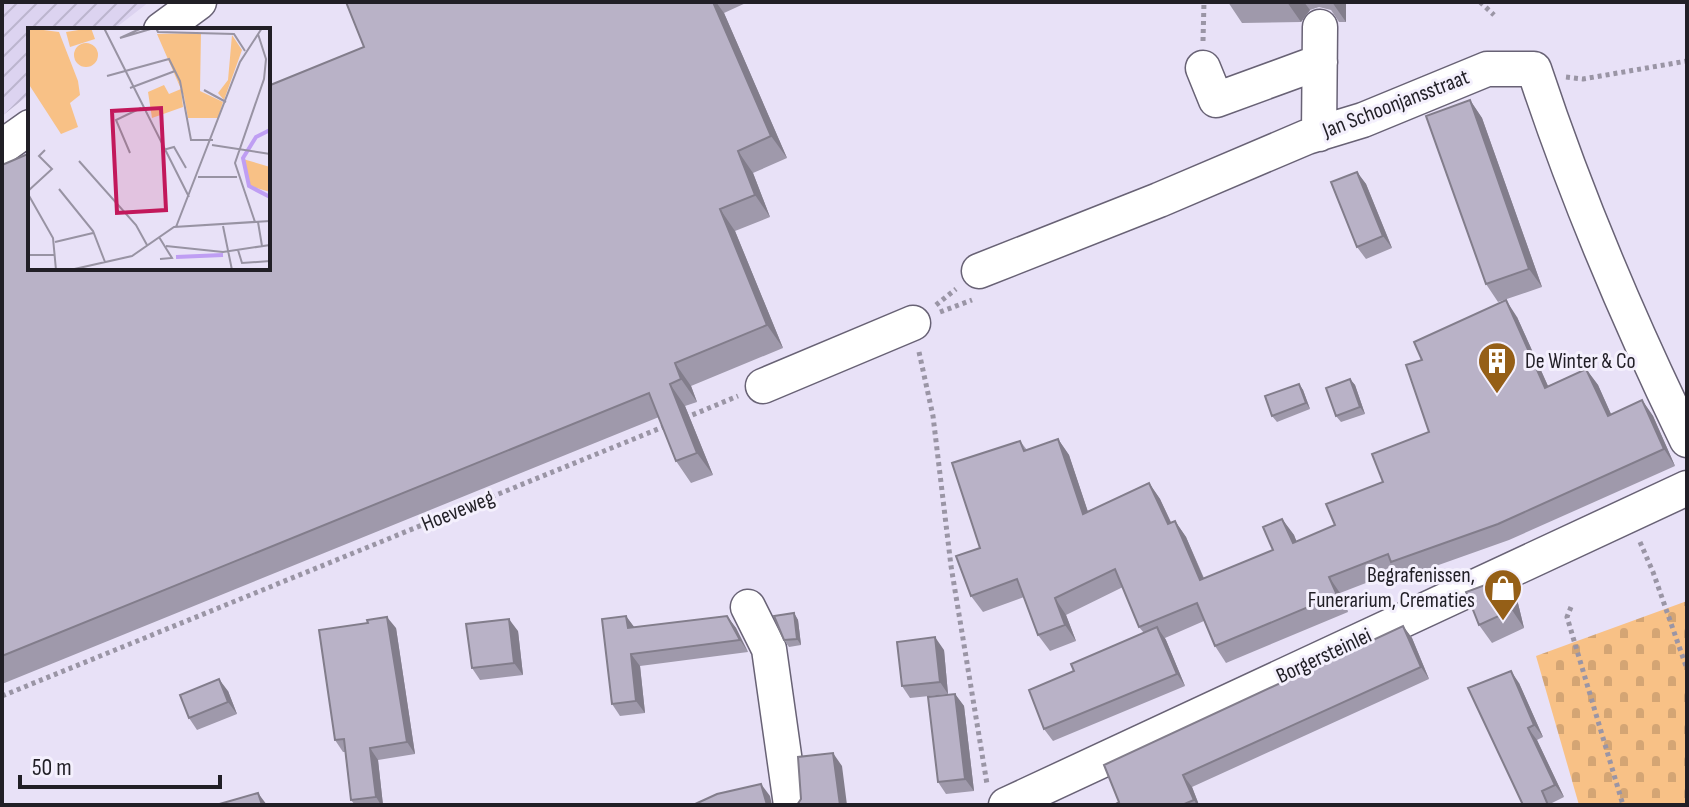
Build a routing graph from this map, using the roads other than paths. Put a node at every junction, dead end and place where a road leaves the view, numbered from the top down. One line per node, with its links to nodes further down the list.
1 (199, 2): 3 (street)
2 (1320, 27): 4 (street)
3 (164, 28)
4 (1320, 62): 5 (street); 7 (street)
5 (1203, 68)
6 (28, 128): 8 (street)
7 (1319, 134): 9 (street, Jan Schoonjansstraat); 12 (street, Jan Schoonjansstraat)
8 (2, 147)
9 (979, 271)
10 (913, 323): 11 (street)
11 (763, 386)
12 (1687, 440)
13 (1687, 488): 15 (street, Borgersteinlei)
14 (748, 607): 16 (street)
15 (997, 798)
16 (791, 805)

